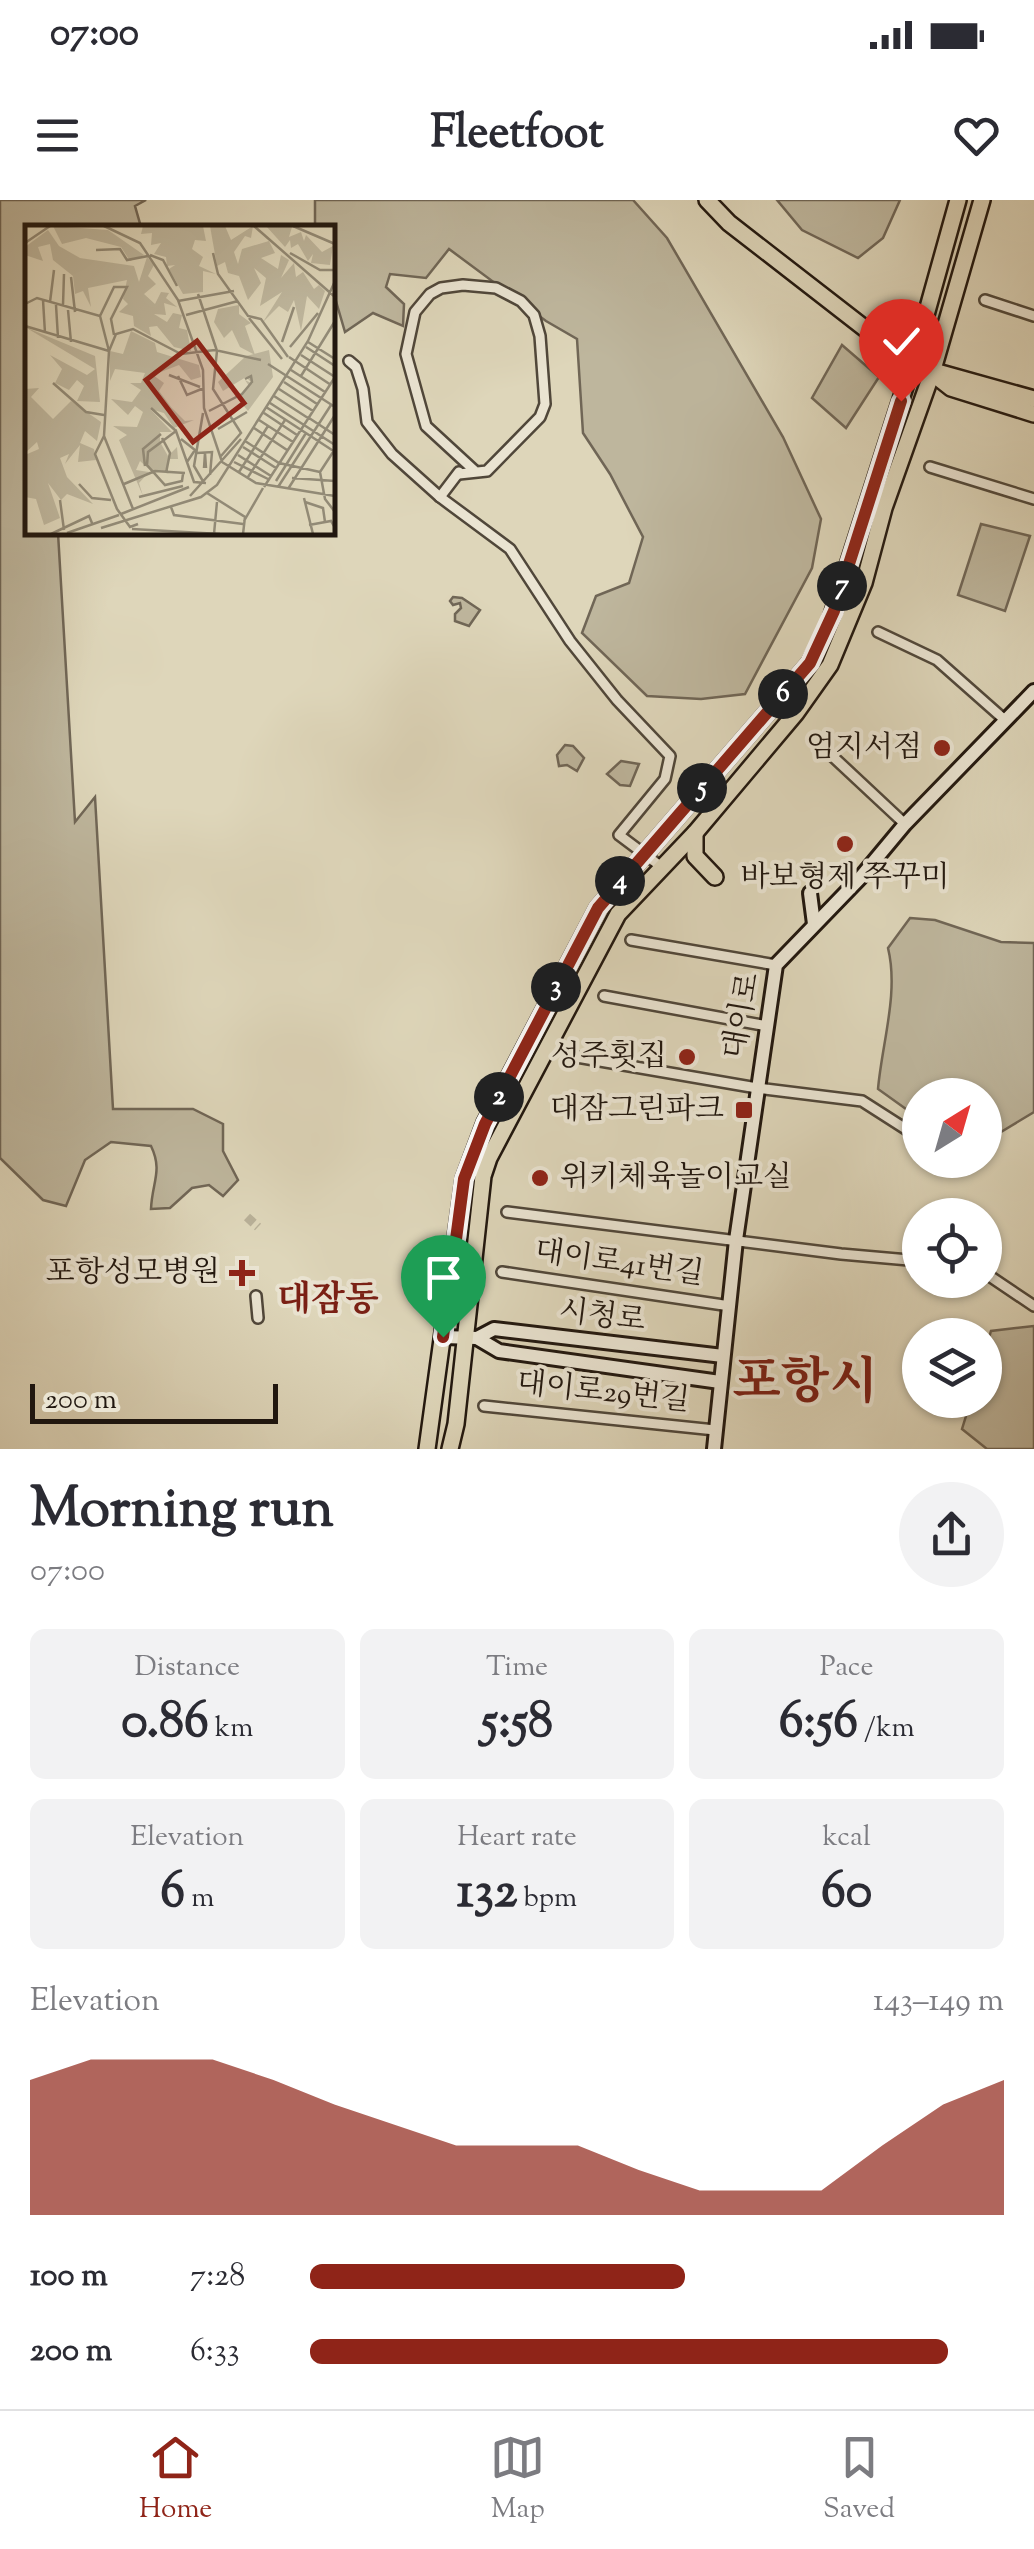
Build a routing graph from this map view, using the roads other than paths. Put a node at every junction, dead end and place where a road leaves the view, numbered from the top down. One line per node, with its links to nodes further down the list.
1 (707, 200): 7 (main road)
2 (958, 200): 7 (main road)
3 (982, 200): 8 (main road)
4 (986, 300): 5 (street)
5 (1034, 316)
6 (349, 362): 15 (street)
7 (912, 365): 8 (main road); 23 (main road)
8 (932, 373): 9 (main road); 10 (main road); 22 (main road)
9 (1034, 399)
10 (1034, 414)
11 (461, 461): 13 (street); 13 (street); 14 (street)
12 (930, 468): 16 (street)
13 (476, 472): 14 (street)
14 (459, 474): 15 (street)
15 (440, 498): 23 (street)
16 (1034, 499)
17 (878, 632): 19 (street)
18 (1034, 690): 19 (street, 대이로)
19 (1006, 721): 21 (street, 대이로)
20 (813, 738): 21 (street)
21 (905, 824): 27 (street, 대이로)
22 (695, 833): 24 (main road); 25 (main road)
23 (646, 854): 24 (street); 44 (main road)
24 (663, 868): 45 (main road)
25 (716, 878)
26 (810, 893): 27 (street)
27 (814, 924): 29 (street, 대이로)
28 (631, 940): 29 (street)
29 (776, 965): 31 (street, 대이로)
30 (604, 996): 31 (street)
31 (767, 1026): 33 (street, 대이로)
32 (572, 1056): 33 (street)
33 (757, 1088): 34 (street); 36 (street, 대이로)
34 (902, 1127)
35 (507, 1212): 36 (street)
36 (736, 1240): 37 (street); 41 (street, 대이로)
37 (902, 1259)
38 (502, 1272): 41 (street, 대이로41번길)
39 (1002, 1284): 42 (street)
40 (256, 1296): 43 (street)
41 (730, 1306): 46 (street, 대이로)
42 (1034, 1306)
43 (258, 1318)
44 (443, 1337): 45 (street, 시청로); 50 (main road)
45 (471, 1338): 46 (street, 시청로); 47 (street, 시청로); 51 (main road)
46 (723, 1356): 47 (street, 대이로)
47 (720, 1382): 49 (street, 대이로)
48 (484, 1406): 49 (street, 대이로29번길)
49 (716, 1430): 52 (street, 대이로)
50 (427, 1449)
51 (450, 1449)
52 (714, 1449)

